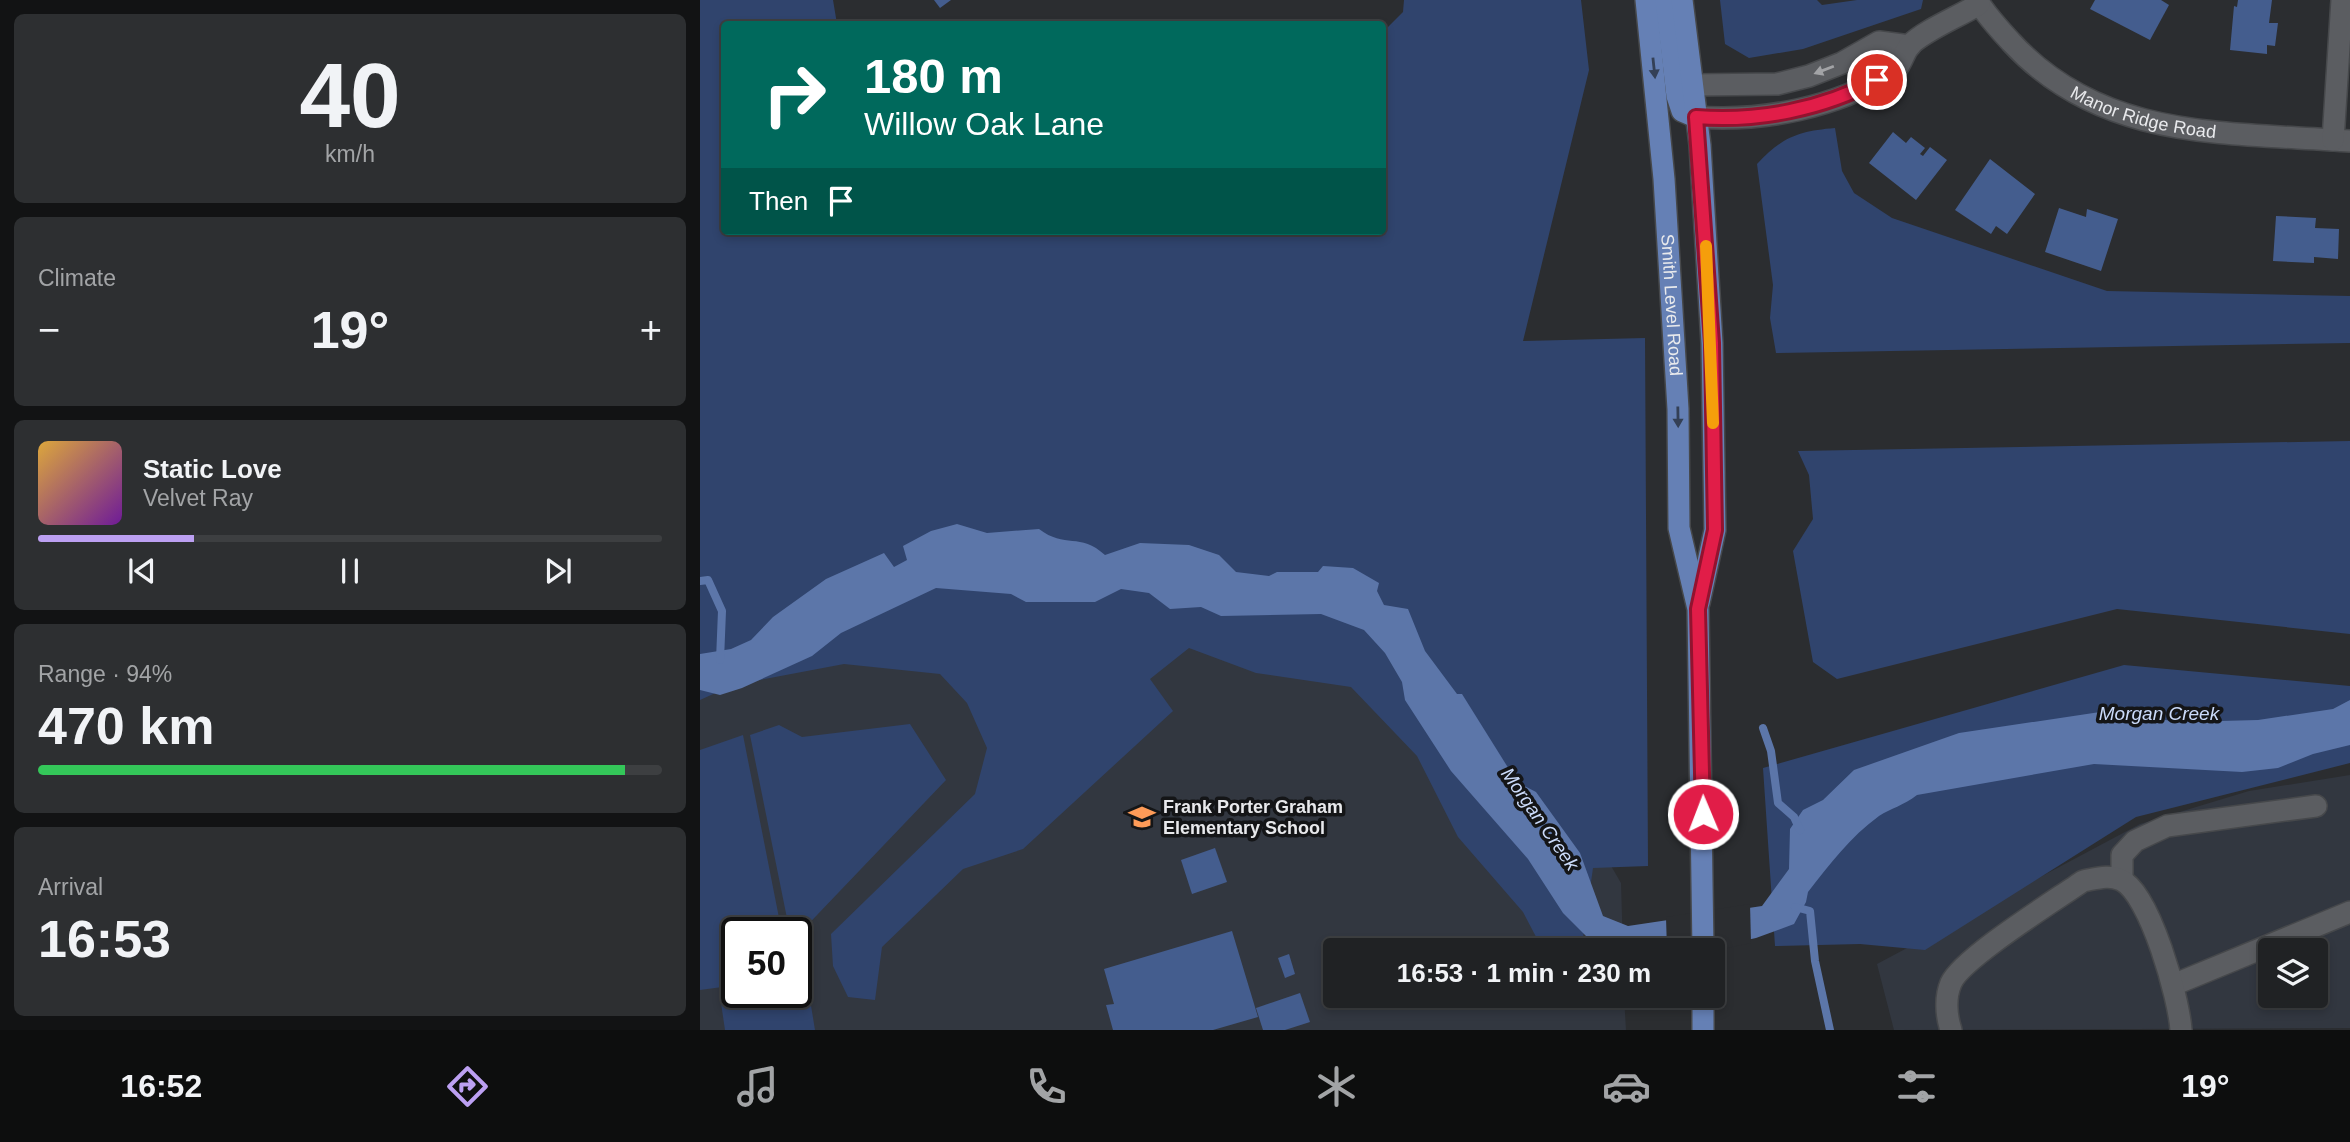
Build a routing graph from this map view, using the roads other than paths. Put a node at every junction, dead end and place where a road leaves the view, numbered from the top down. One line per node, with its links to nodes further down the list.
1 (1646, 0): 10 (main road, Smith Level Road, one-way to 10)
2 (1666, 0): 8 (main road)
3 (1682, 0): 7 (main road, Smith Level Road)
4 (2343, 0): 9 (street)
5 (1978, 2): 6 (street); 9 (street, Manor Ridge Road)
6 (1910, 46): 7 (street, one-way to 7); 8 (street)
7 (1692, 85): 8 (main road, Smith Level Road)
8 (1696, 117): 10 (main road, Smith Level Road)
9 (2341, 141)
10 (1698, 609): 14 (main road, Smith Level Road)
11 (2316, 806): 12 (street)
12 (2122, 880): 15 (street); 18 (street)
13 (2350, 912): 15 (street)
14 (1703, 938)
15 (2173, 985): 19 (street)
16 (1703, 1008): 17 (main road)
17 (1703, 1030)
18 (1951, 1030)
19 (2181, 1030)

